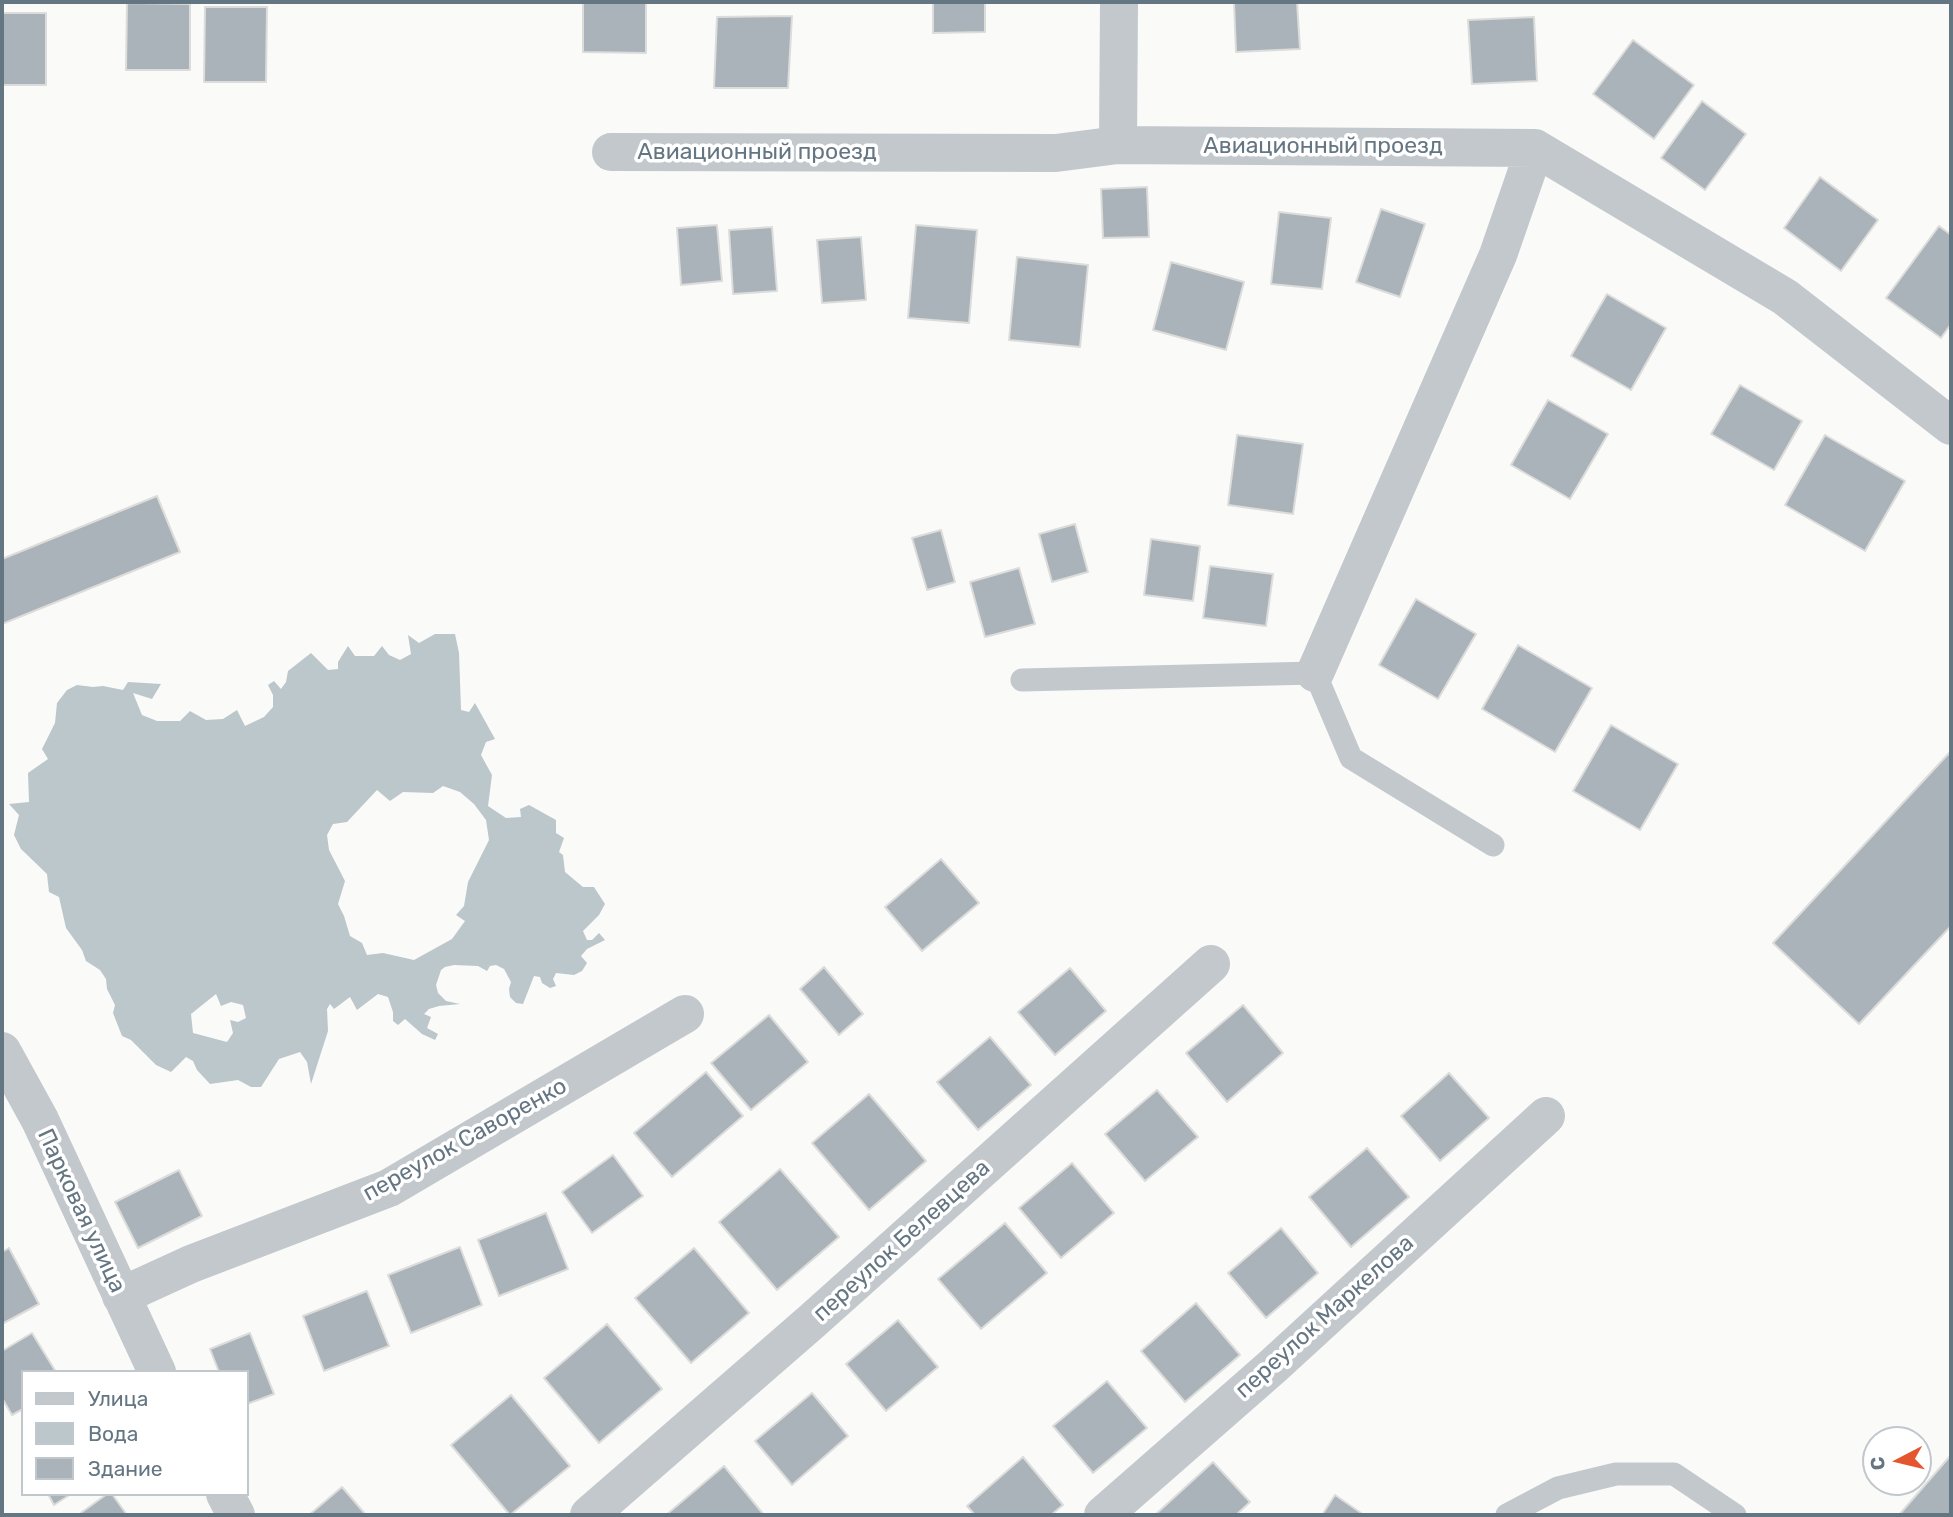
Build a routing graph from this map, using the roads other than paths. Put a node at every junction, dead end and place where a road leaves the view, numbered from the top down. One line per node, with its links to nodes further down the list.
1 (1119, 2): 2 (street)
2 (1118, 145): 3 (street, Авиационный проезд); 4 (street, Авиационный проезд)
3 (1535, 148): 5 (street); 6 (street)
4 (611, 152)
5 (1951, 426)
6 (1315, 673): 7 (lane); 8 (lane)
7 (1022, 680)
8 (1493, 845)
9 (1211, 964): 17 (street, переулок Белевцева)
10 (685, 1014): 13 (street, переулок Саворенко)
11 (2, 1051): 13 (street, Парковая улица)
12 (1546, 1116): 18 (street, переулок Маркелова)
13 (121, 1296): 14 (street, Парковая улица)
14 (156, 1370)
15 (226, 1496): 16 (street)
16 (236, 1515)
17 (589, 1515)
18 (1102, 1515)
19 (1507, 1515): 20 (lane)
20 (1735, 1515)

